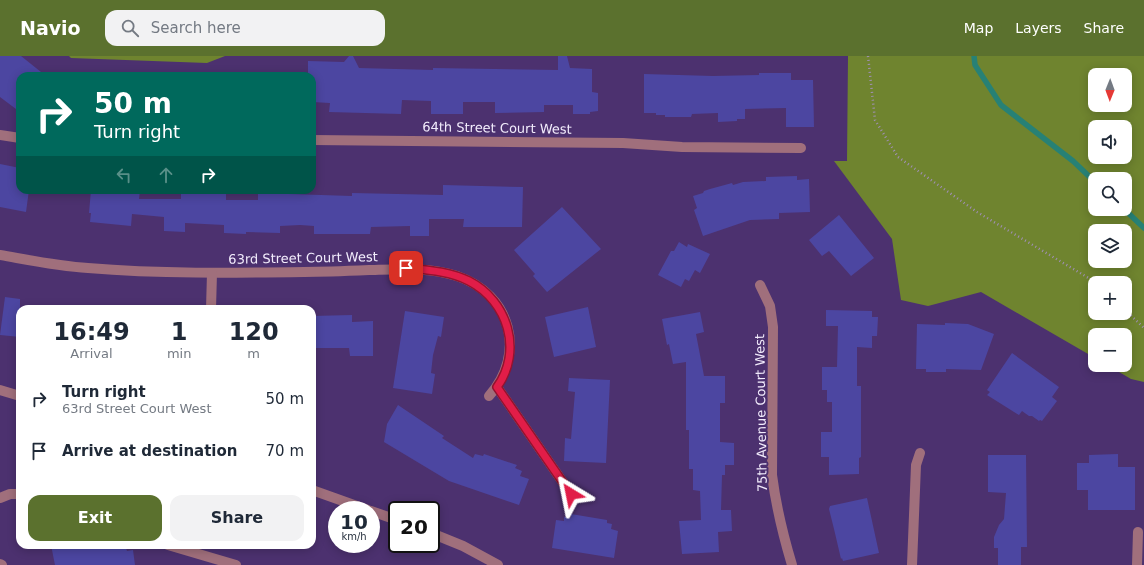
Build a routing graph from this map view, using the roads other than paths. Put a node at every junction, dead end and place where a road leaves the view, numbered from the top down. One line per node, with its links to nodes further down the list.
1 (0, 135): 2 (street)
2 (16, 137)
3 (316, 140): 4 (street, 64th Street Court West)
4 (801, 148)
5 (0, 254): 6 (street, 63rd Street Court West)
6 (212, 273): 8 (street); 9 (street, 63rd Street Court West)
7 (760, 285): 24 (street, 75th Avenue Court West)
8 (211, 305)
9 (497, 387): 12 (street, 63rd Street Court West); 16 (street)
10 (0, 390): 11 (street)
11 (16, 395)
12 (489, 396)
13 (920, 452): 25 (street)
14 (316, 491): 18 (street)
15 (16, 494): 17 (street)
16 (571, 494)
17 (2, 496)
18 (344, 501)
19 (1138, 532): 26 (street)
20 (440, 537): 23 (street)
21 (182, 549): 22 (street)
22 (236, 565)
23 (498, 565)
24 (792, 565)
25 (912, 565)
26 (1137, 565)

